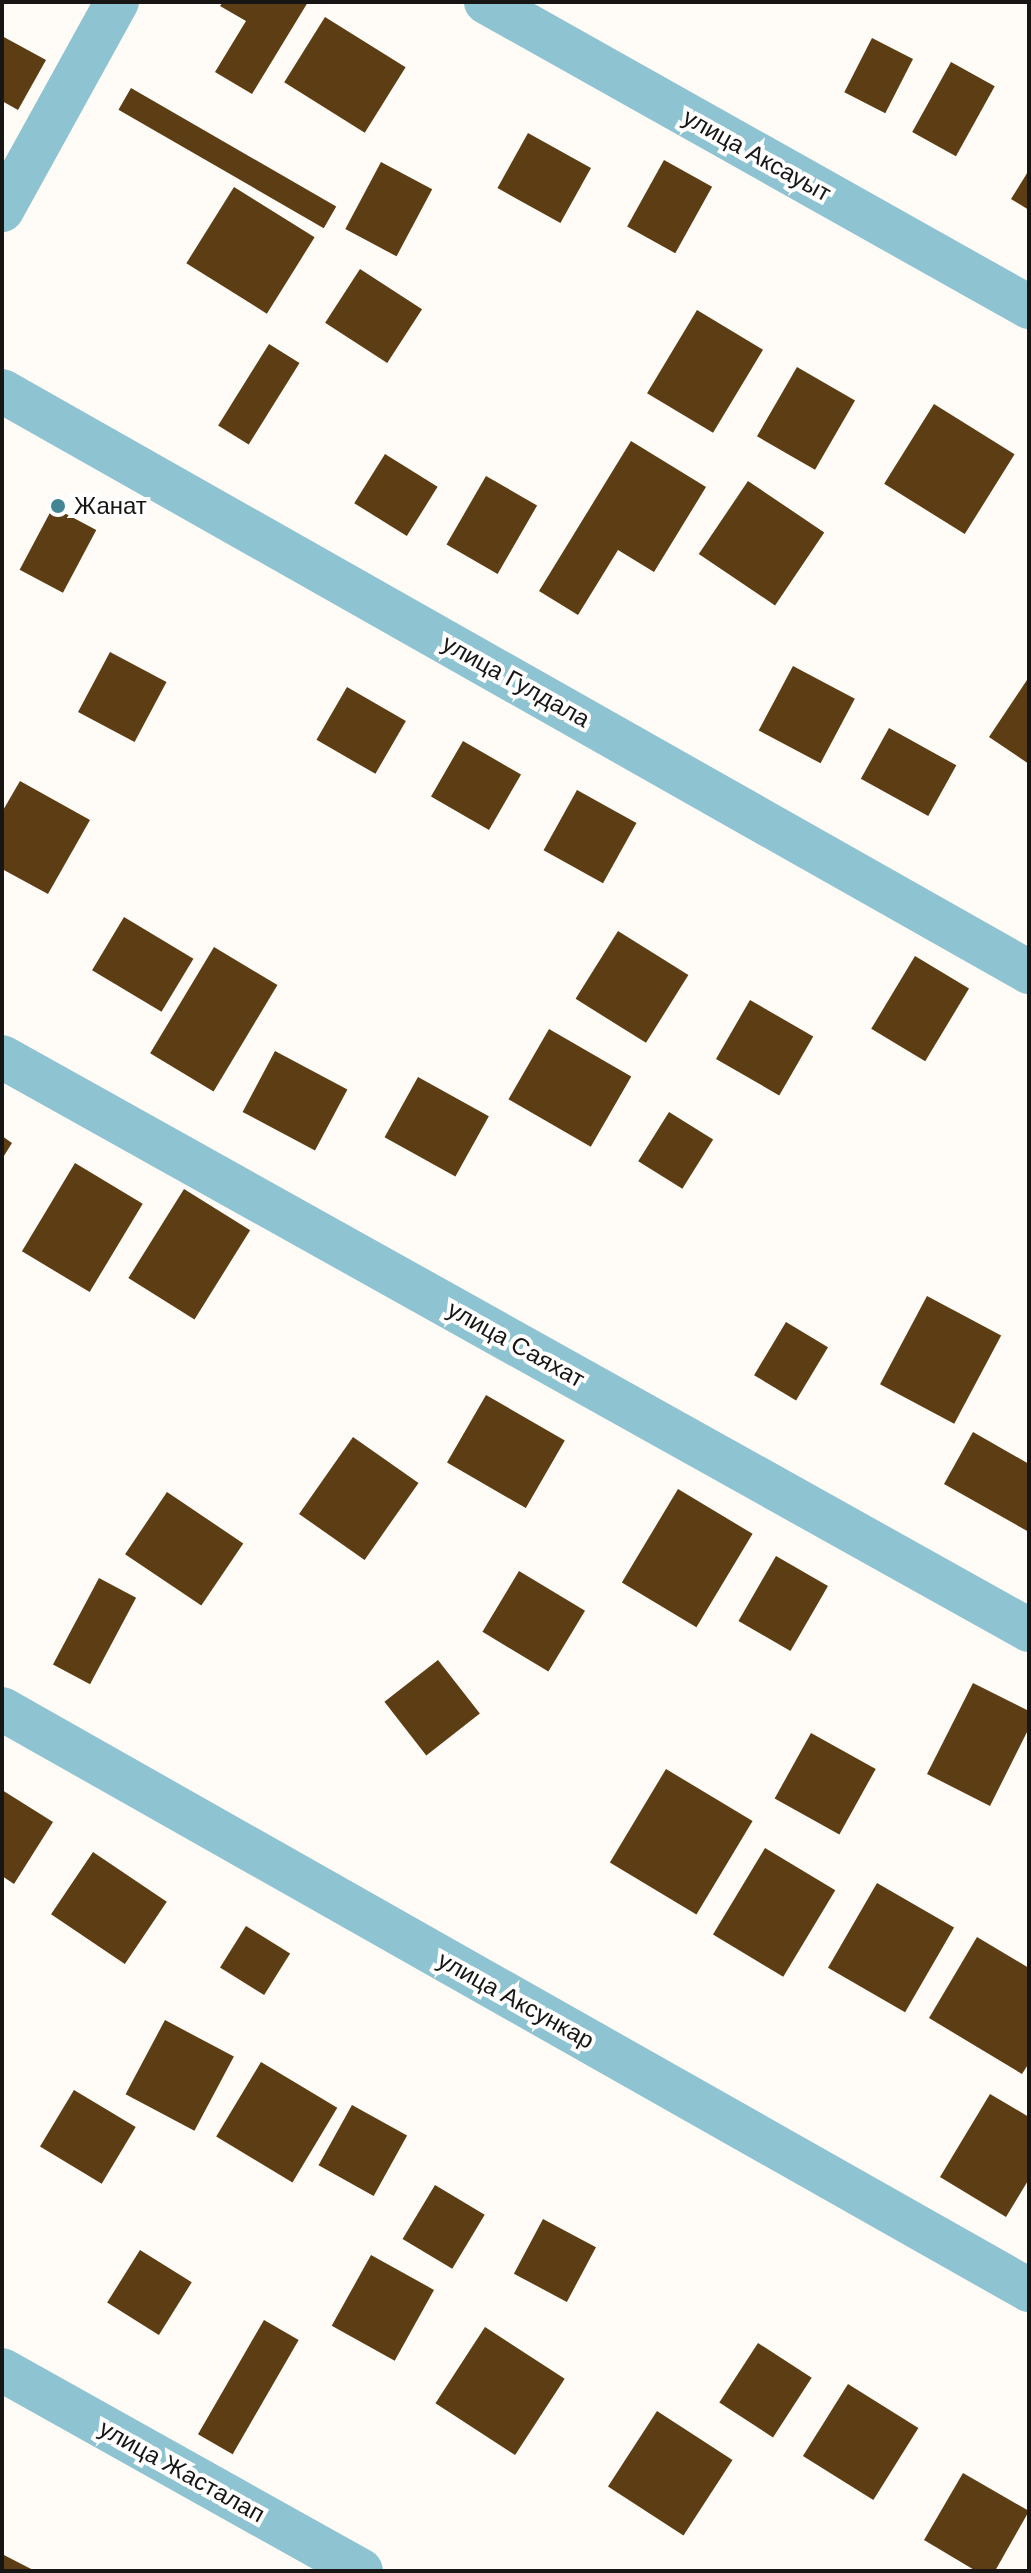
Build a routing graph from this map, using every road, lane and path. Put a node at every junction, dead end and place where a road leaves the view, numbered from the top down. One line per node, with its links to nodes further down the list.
1 (117, 2): 3 (street)
2 (486, 2): 4 (street, улица Аксауыт)
3 (2, 210)
4 (1029, 307)
5 (2, 391): 6 (street, улица Гулдала)
6 (1029, 972)
7 (2, 1057): 8 (street, улица Саяхат)
8 (1029, 1630)
9 (2, 1709): 10 (street, улица Аксункар)
10 (1029, 2290)
11 (2, 2370): 12 (street, улица Жасталап)
12 (361, 2571)

